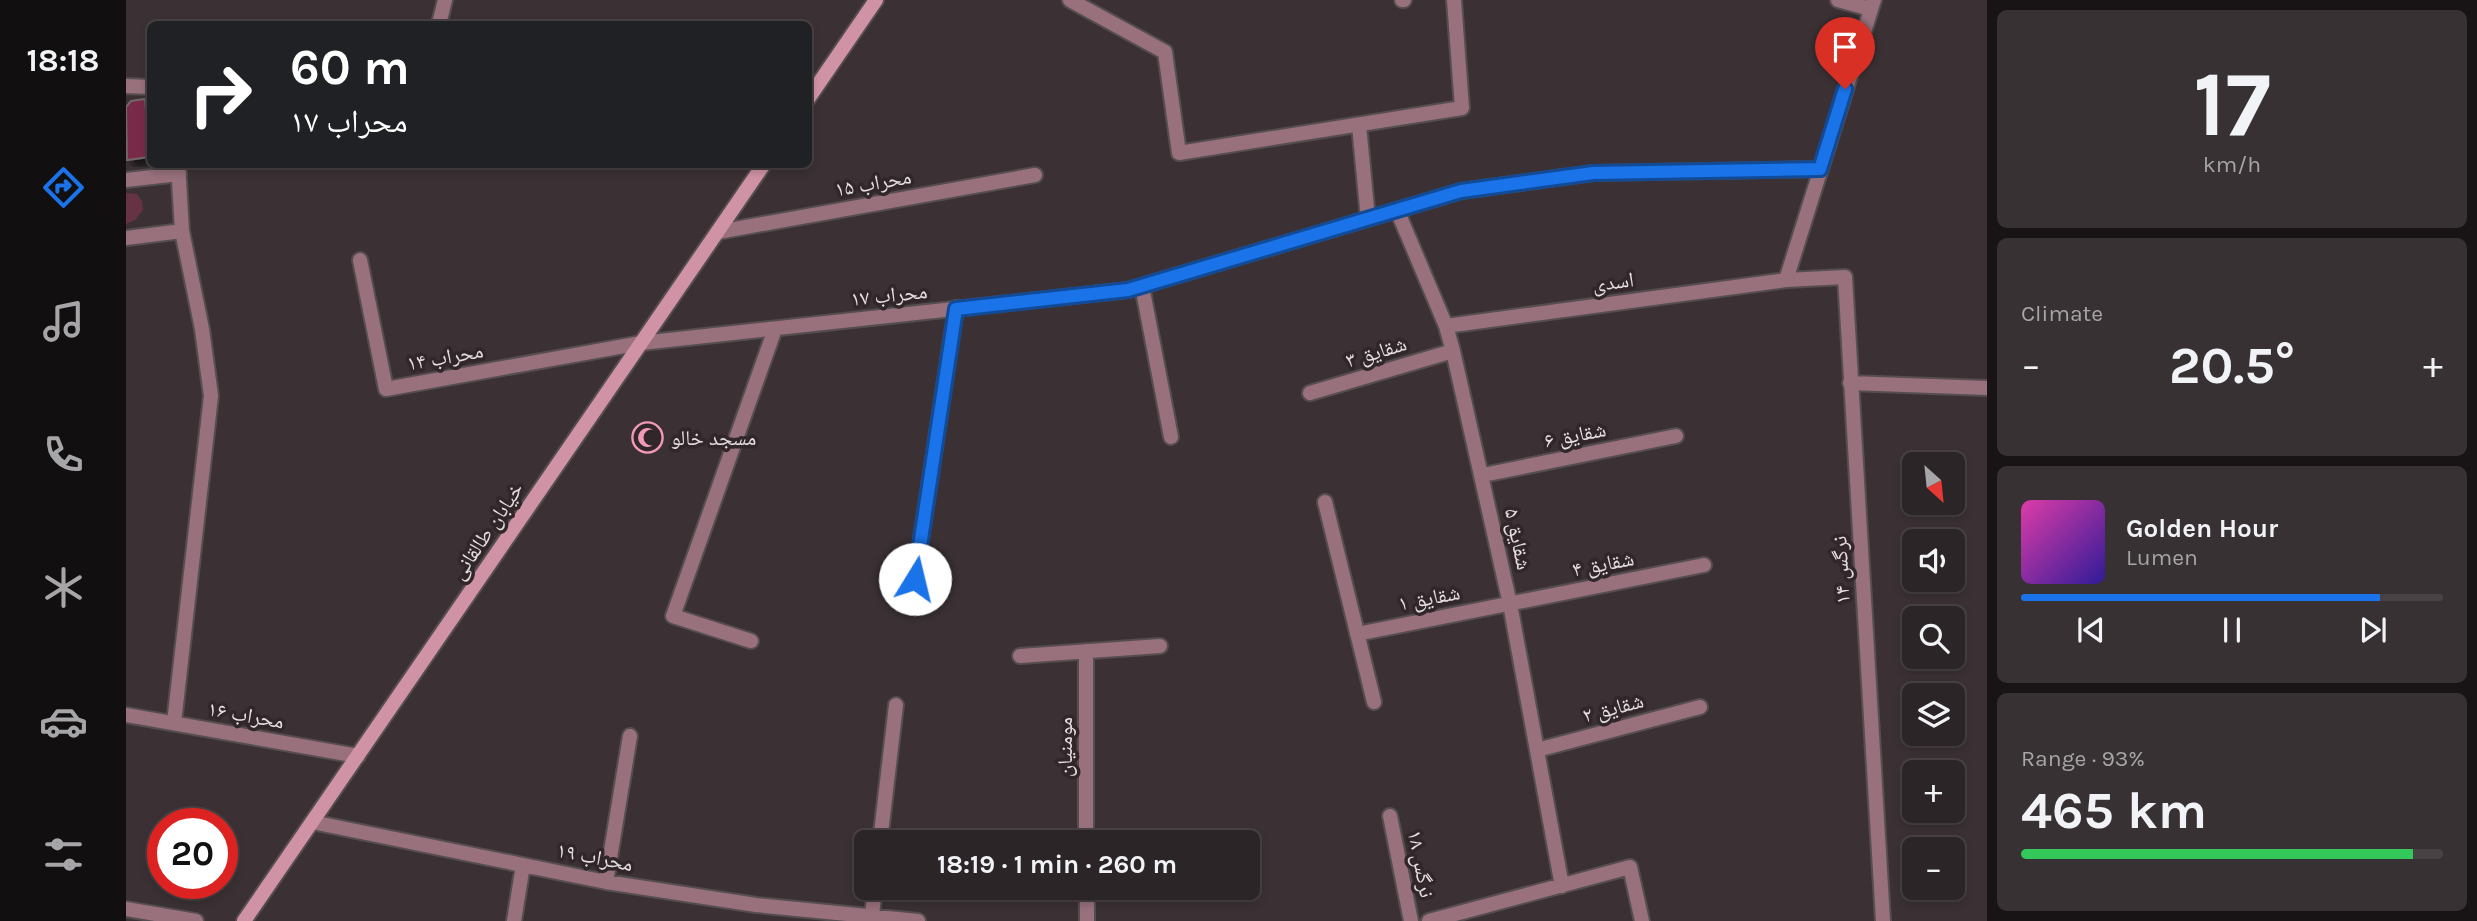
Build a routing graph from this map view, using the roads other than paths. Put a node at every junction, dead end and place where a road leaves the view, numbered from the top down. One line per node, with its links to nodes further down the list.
1 (445, 0): 7 (street)
2 (876, 0): 10 (main road)
3 (1070, 0): 11 (street)
4 (1454, 0): 11 (street)
5 (1838, 0): 6 (street)
6 (1872, 4): 14 (street)
7 (440, 21)
8 (126, 86): 9 (street)
9 (147, 87)
10 (812, 93)
11 (1359, 125): 18 (street)
12 (761, 168): 20 (main road, خیابان طالقانی)
13 (178, 169): 16 (street); 19 (street)
14 (1820, 169): 17 (street, محراب ۱۷); 23 (street)
15 (1035, 175): 20 (street, محراب ۱۵)
16 (126, 180)
17 (1397, 210): 18 (street, محراب ۱۷); 26 (street, شقایق ۵)
18 (1368, 219): 24 (street, محراب ۱۷)
19 (182, 230): 21 (street); 49 (street)
20 (718, 232): 28 (main road, خیابان طالقانی)
21 (126, 238)
22 (360, 260): 28 (street, محراب ۱۴)
23 (1786, 280): 26 (street, اسدی); 30 (street, نرگس ۱۴)
24 (1142, 286): 25 (street, محراب ۱۷); 33 (street)
25 (956, 309): 27 (street, محراب ۱۷); 38 (street)
26 (1446, 326): 29 (street, شقایق ۵)
27 (775, 329): 28 (street, محراب ۱۷); 41 (street)
28 (641, 344): 52 (main road, خیابان طالقانی)
29 (1454, 351): 32 (street, شقایق ۳); 35 (street, شقایق ۵)
30 (1850, 383): 31 (street); 74 (street, نرگس ۱۴)
31 (1987, 388)
32 (1311, 393)
33 (1171, 436)
34 (1676, 436): 35 (street, شقایق ۶)
35 (1483, 475): 39 (street, شقایق ۵)
36 (1325, 502): 40 (street)
37 (1704, 565): 39 (street, شقایق ۴)
38 (915, 579)
39 (1510, 604): 40 (street, شقایق ۱); 51 (street, شقایق ۵)
40 (1357, 634): 45 (street)
41 (751, 640)
42 (1160, 646): 43 (street)
43 (1086, 651): 44 (street); 56 (street, مومنیان)
44 (1020, 656)
45 (1374, 702)
46 (896, 705): 55 (street)
47 (1700, 707): 51 (street, شقایق ۲)
48 (126, 715): 49 (street, محراب ۱۶)
49 (174, 723): 52 (street, محراب ۱۶)
50 (630, 736): 58 (street)
51 (1537, 750): 59 (street, شقایق ۵)
52 (358, 756): 54 (main road, خیابان طالقانی)
53 (1390, 816): 71 (street, نرگس ۱۸)
54 (312, 822): 57 (street, محراب ۱۹); 66 (main road, خیابان طالقانی)
55 (881, 830)
56 (1086, 830)
57 (523, 865): 58 (street, محراب ۱۹); 67 (street)
58 (606, 882): 62 (street, محراب ۱۹)
59 (1562, 886): 72 (street); 73 (street)
60 (874, 900): 64 (street)
61 (1087, 900): 70 (street)
62 (757, 905): 64 (street, محراب ۱۹); 68 (street)
63 (126, 909): 65 (street)
64 (872, 915): 69 (street)
65 (196, 921)
66 (244, 921)
67 (514, 921)
68 (754, 921)
69 (918, 921)
70 (1087, 921)
71 (1411, 921)
72 (1429, 921)
73 (1642, 921)
74 (1883, 921)

